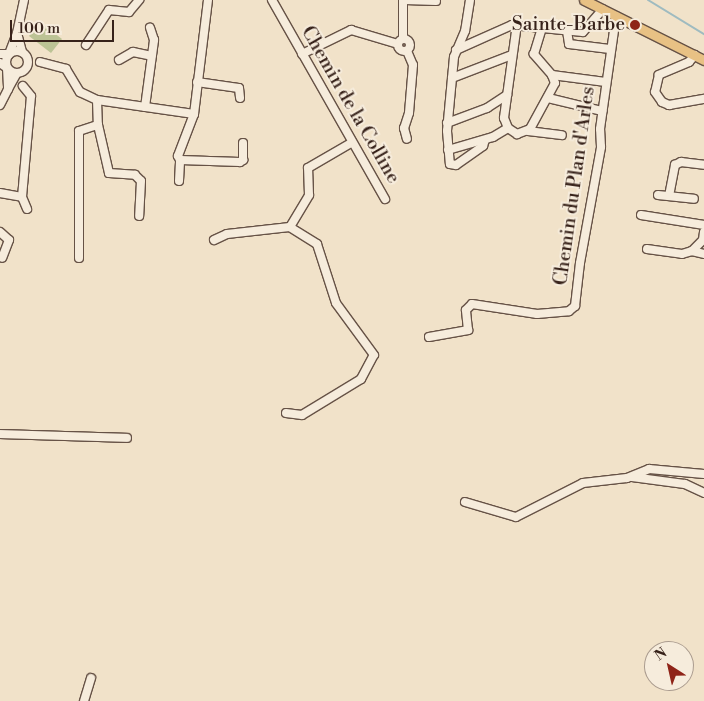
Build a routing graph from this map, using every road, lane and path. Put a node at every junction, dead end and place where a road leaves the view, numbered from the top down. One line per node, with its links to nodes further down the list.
1 (24, 0): 15 (street)
2 (139, 0): 17 (street)
3 (208, 0): 33 (street)
4 (272, 0): 23 (street, Chemin de la Colline)
5 (404, 0): 8 (street); 16 (street)
6 (470, 0): 18 (street)
7 (584, 0): 9 (main road)
8 (436, 1)
9 (603, 9): 10 (main road); 14 (street)
10 (616, 16): 19 (street, Chemin du Plan d'Arles); 25 (main road)
11 (517, 24): 13 (street); 18 (street); 24 (street)
12 (150, 28): 26 (street)
13 (542, 28): 14 (street); 31 (street)
14 (568, 31): 19 (street)
15 (17, 33): 21 (street); 22 (street)
16 (400, 41): 23 (street); 49 (street)
17 (86, 45)
18 (456, 50): 32 (street)
19 (610, 50): 34 (street, Chemin du Plan d'Arles)
20 (0, 54): 21 (street)
21 (9, 54): 22 (street); 30 (street)
22 (25, 54): 29 (street); 30 (street)
23 (302, 54): 52 (street, Chemin de la Colline)
24 (512, 55): 32 (street); 35 (street)
25 (695, 55): 28 (main road); 38 (street)
26 (152, 56): 27 (street); 41 (street)
27 (119, 60)
28 (704, 60)
29 (40, 62): 30 (street); 39 (street)
30 (15, 70): 40 (street); 60 (street)
31 (552, 75): 34 (street); 37 (street)
32 (452, 78): 44 (street)
33 (197, 82): 36 (street); 43 (street)
34 (606, 82): 42 (street, Chemin du Plan d'Arles)
35 (507, 95): 44 (street); 46 (street)
36 (240, 98)
37 (548, 98): 42 (street); 47 (street)
38 (704, 99)
39 (97, 100): 41 (street); 45 (street)
40 (0, 105)
41 (145, 106): 43 (street)
42 (602, 111): 76 (street, Chemin du Plan d'Arles)
43 (194, 114): 54 (street)
44 (447, 123): 53 (street)
45 (98, 125): 65 (street); 75 (street)
46 (508, 128): 47 (street); 50 (street)
47 (528, 131): 48 (street)
48 (562, 135)
49 (407, 139)
50 (485, 140): 53 (street); 53 (street)
51 (244, 143): 54 (street)
52 (351, 143): 61 (street, Chemin de la Colline); 67 (street)
53 (448, 150)
54 (179, 158): 56 (street)
55 (704, 165): 59 (street)
56 (180, 181)
57 (0, 193): 60 (street)
58 (658, 195): 59 (street)
59 (669, 196): 62 (street)
60 (22, 197): 63 (street)
61 (385, 199)
62 (694, 199)
63 (27, 209)
64 (641, 215): 66 (street)
65 (139, 216)
66 (704, 225)
67 (290, 227): 70 (street); 77 (street)
68 (0, 232): 74 (street)
69 (704, 232): 72 (street)
70 (214, 240)
71 (647, 249): 72 (street)
72 (692, 251): 73 (street)
73 (704, 254)
74 (2, 258)
75 (79, 258)
76 (429, 337)
77 (286, 413)
78 (0, 434): 79 (street)
79 (127, 438)
80 (704, 474): 81 (street)
81 (626, 478): 82 (street); 83 (street)
82 (704, 493)
83 (465, 502)
84 (91, 678): 85 (street)
85 (84, 701)

